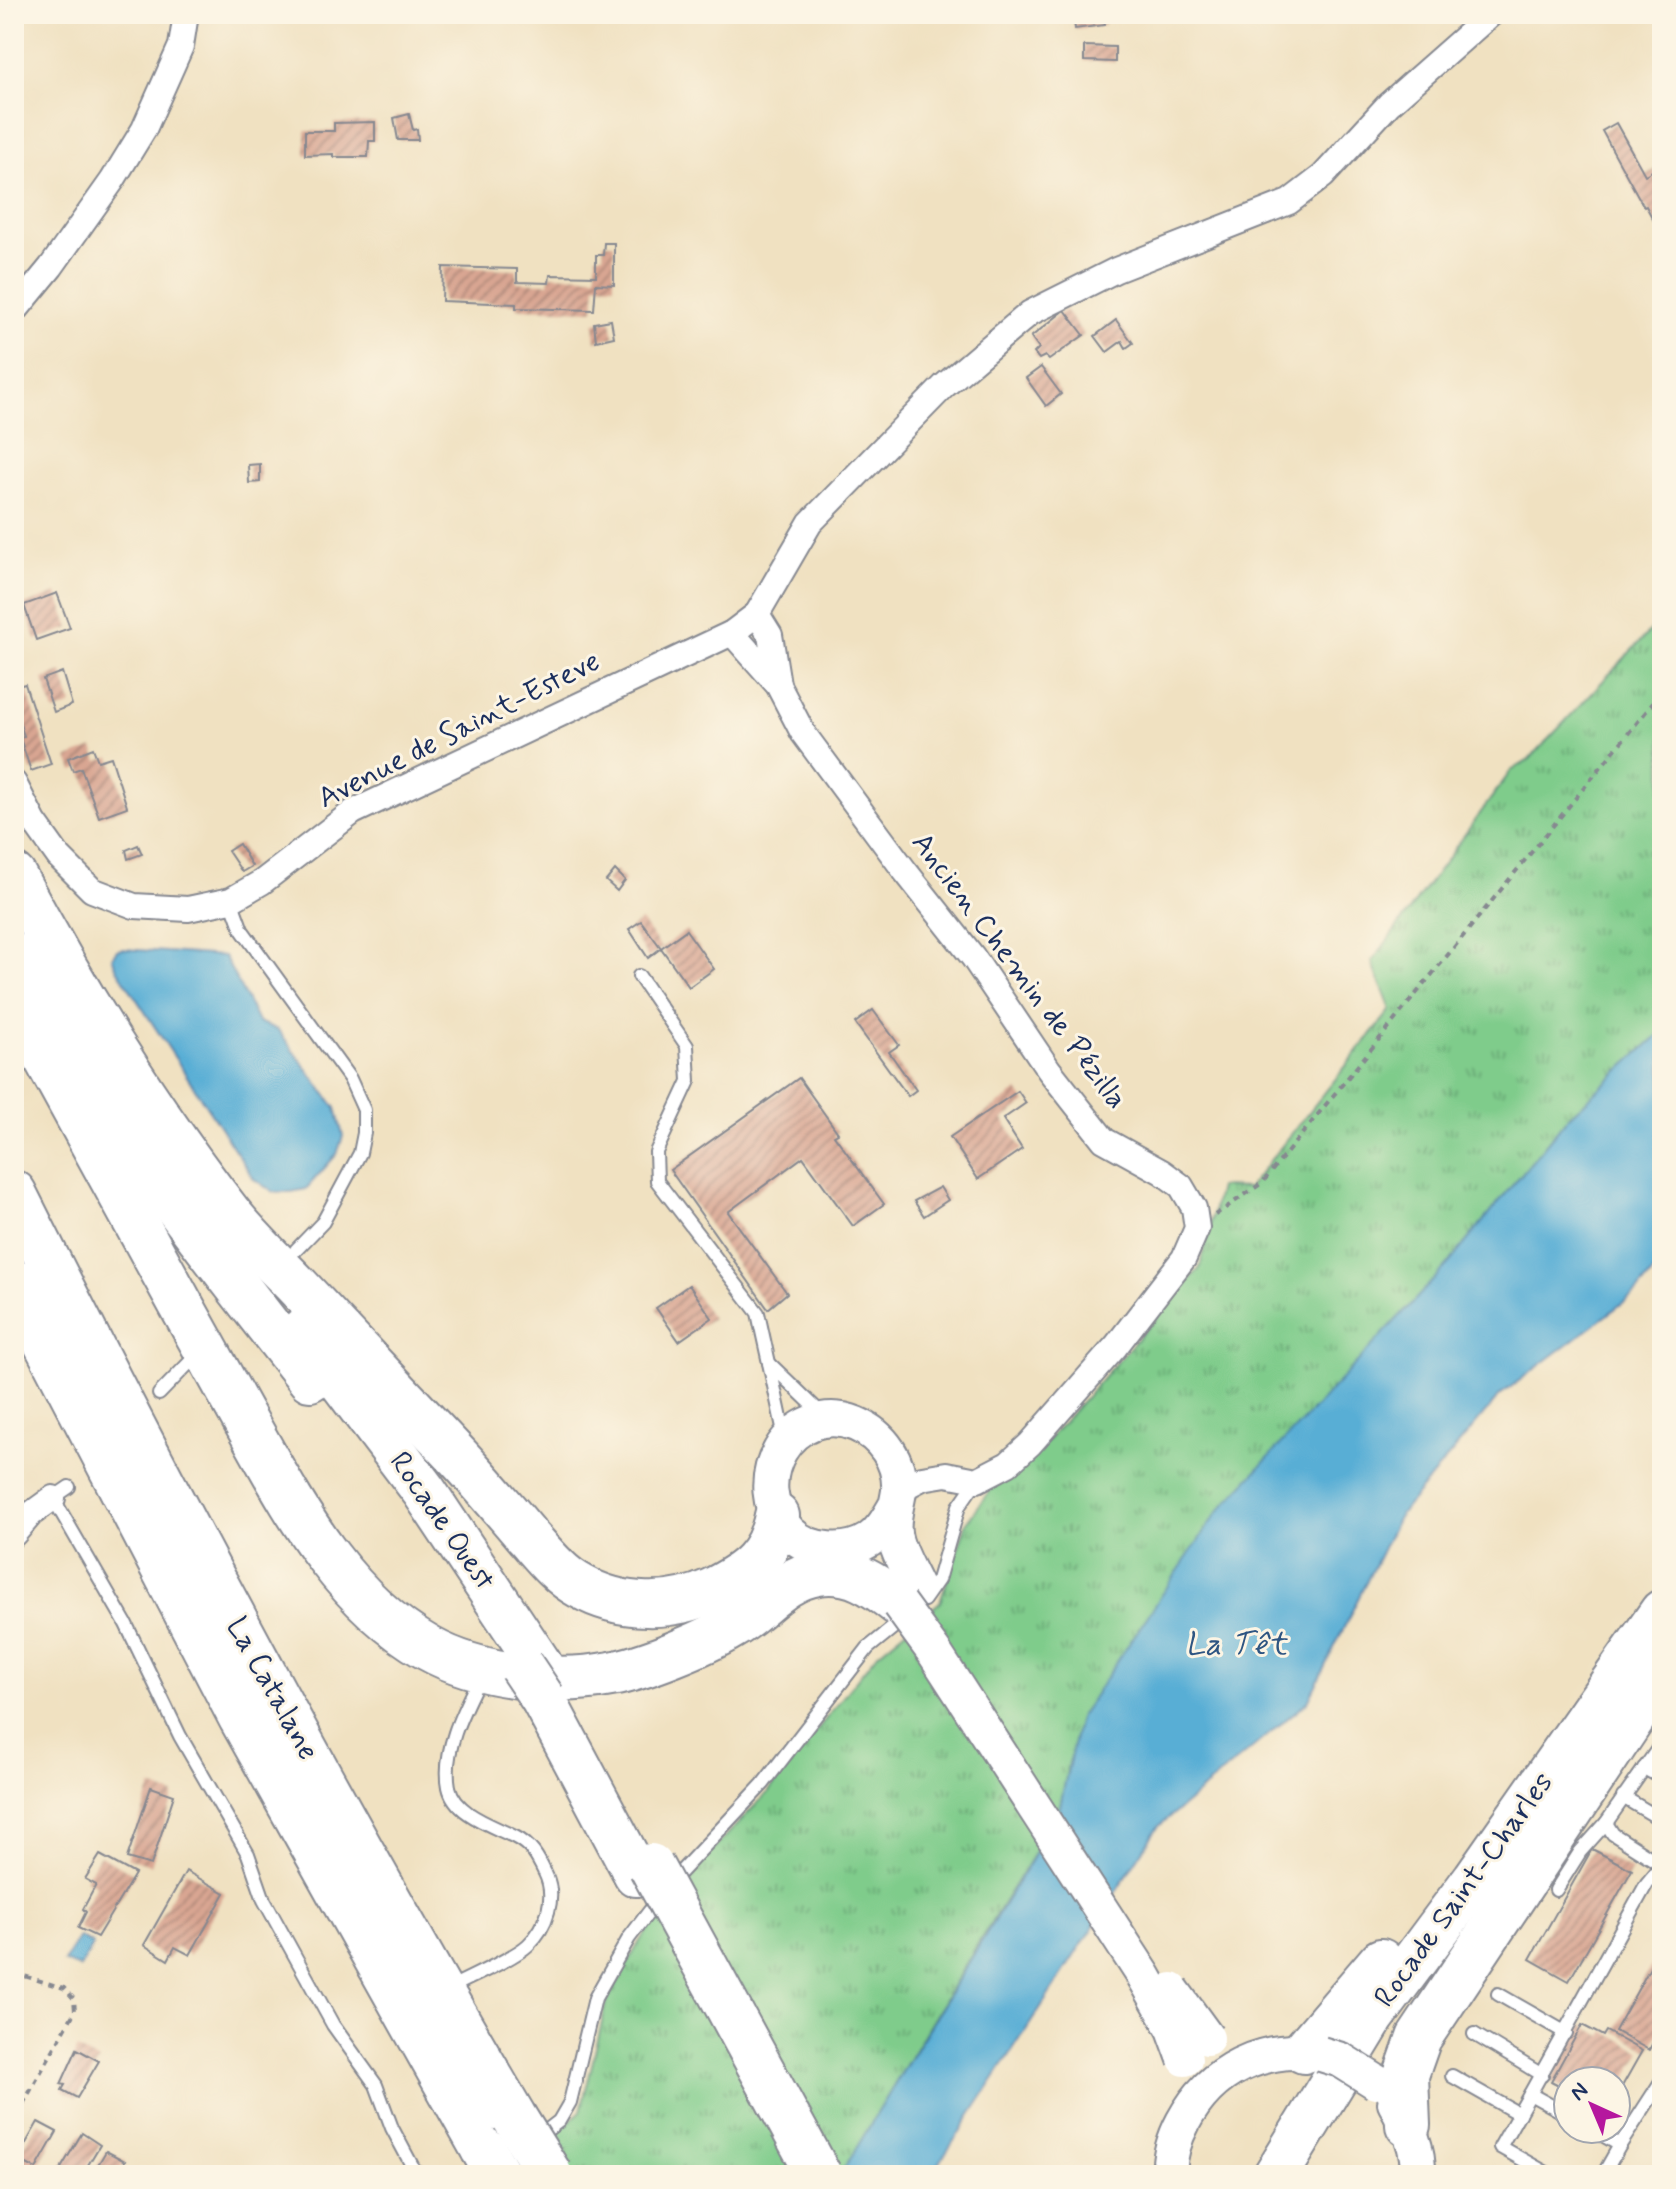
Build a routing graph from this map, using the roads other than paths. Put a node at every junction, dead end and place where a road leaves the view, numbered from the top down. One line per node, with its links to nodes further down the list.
1 (186, 14): 3 (street)
2 (1491, 14): 4 (street)
3 (14, 312)
4 (757, 614): 5 (street, Avenue de Saint-Esteve); 6 (street, Ancien Chemin de Pézilla)
5 (732, 633): 6 (street, Ancien Chemin de Pézilla); 10 (street, Avenue de Saint-Esteve)
6 (778, 685): 22 (street, Ancien Chemin de Pézilla)
7 (14, 783): 10 (street, Avenue de Saint-Esteve)
8 (14, 876): 25 (highway)
9 (14, 900): 34 (highway, Rocade Ouest)
10 (231, 900): 15 (lane)
11 (14, 956): 34 (highway, Rocade Ouest)
12 (639, 976): 18 (lane)
13 (14, 1000): 34 (highway)
14 (14, 1193): 44 (highway, La Catalane)
15 (296, 1250)
16 (14, 1282): 61 (highway, La Catalane)
17 (190, 1362): 19 (lane)
18 (769, 1363): 20 (lane); 21 (lane)
19 (159, 1394)
20 (828, 1420): 21 (main road); 24 (main road)
21 (786, 1441): 25 (main road)
22 (977, 1480): 24 (street); 61 (lane)
23 (61, 1492): 26 (street); 63 (lane)
24 (897, 1498): 27 (main road); 29 (main road)
25 (777, 1516): 27 (main road)
26 (14, 1534)
27 (819, 1548): 29 (main road); 32 (highway)
28 (1662, 1594): 49 (highway)
29 (908, 1596): 32 (highway); 48 (main road, bridge)
30 (1662, 1612): 67 (highway, Rocade Saint-Charles)
31 (1662, 1654): 68 (highway, Rocade Saint-Charles)
32 (664, 1657): 34 (highway)
33 (1662, 1674): 58 (highway)
34 (529, 1680): 42 (highway, Rocade Ouest); 44 (lane)
35 (1662, 1743): 36 (lane)
36 (1644, 1768): 37 (lane); 38 (lane)
37 (1662, 1778)
38 (1623, 1797): 39 (lane); 40 (lane)
39 (1662, 1820)
40 (1606, 1823): 41 (lane); 43 (lane)
41 (1662, 1865): 46 (lane)
42 (643, 1870): 64 (highway, Rocade Ouest); 65 (highway, Rocade Ouest, bridge)
43 (1556, 1890)
44 (441, 1993): 61 (highway, La Catalane)
45 (1498, 1994): 46 (lane)
46 (1566, 2033): 51 (lane)
47 (1474, 2034): 51 (lane)
48 (1196, 2048): 50 (main road); 55 (main road)
49 (1312, 2053): 50 (main road); 58 (main road, bridge)
50 (1258, 2056): 55 (main road)
51 (1542, 2075): 54 (lane)
52 (1452, 2076): 57 (lane)
53 (1662, 2080): 59 (lane)
54 (1530, 2094): 56 (lane); 57 (lane)
55 (1193, 2103): 66 (main road)
56 (1552, 2106)
57 (1519, 2114): 69 (lane)
58 (1408, 2125): 62 (main road)
59 (1632, 2126)
60 (1620, 2145): 70 (lane)
61 (508, 2158)
62 (1420, 2172)
63 (417, 2175)
64 (801, 2175)
65 (819, 2175)
66 (1170, 2175)
67 (1276, 2175)
68 (1301, 2175)
69 (1550, 2175)
70 (1603, 2175)

